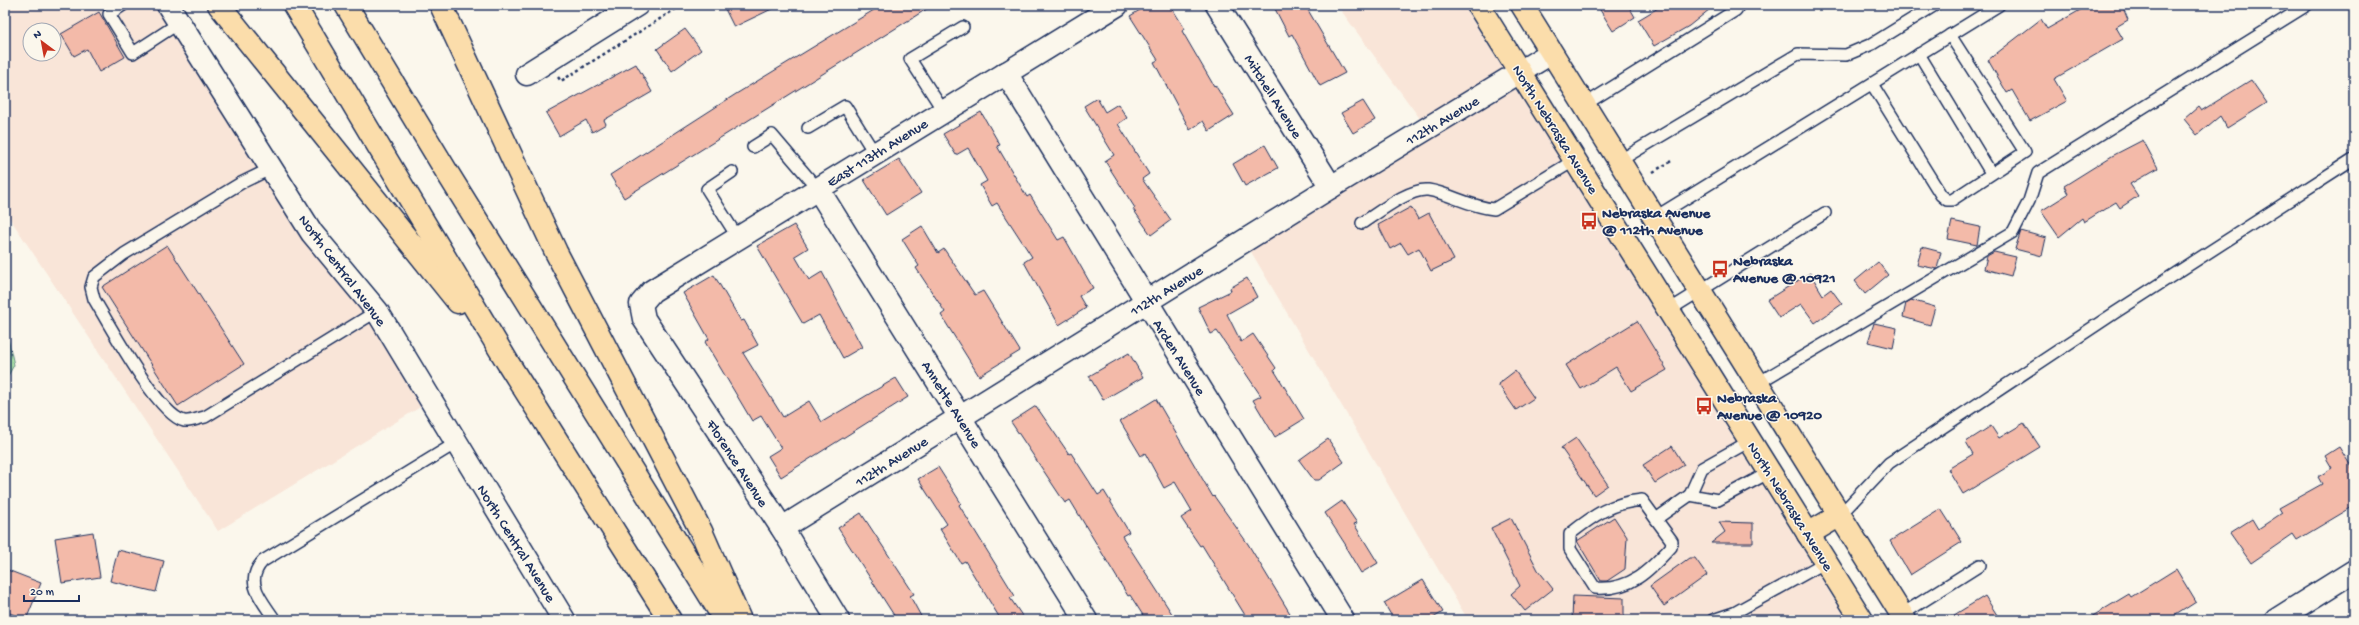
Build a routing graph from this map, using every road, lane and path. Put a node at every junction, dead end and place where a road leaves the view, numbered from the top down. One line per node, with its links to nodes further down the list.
1 (122, 5): 15 (lane)
2 (219, 5): 48 (main road)
3 (294, 5): 48 (main road)
4 (346, 5): 67 (main road)
5 (440, 5): 68 (main road)
6 (637, 5): 22 (street)
7 (1117, 5): 20 (street, East 113th Avenue)
8 (1217, 5): 37 (street, Mitchell Avenue)
9 (1478, 5): 21 (main road, North Nebraska Avenue)
10 (1522, 5): 18 (main road)
11 (1739, 5): 24 (lane)
12 (1935, 5): 33 (lane)
13 (1999, 5): 17 (lane)
14 (2307, 5): 49 (lane)
15 (173, 14): 32 (street, North Central Avenue)
16 (963, 27): 25 (lane)
17 (1950, 35): 19 (lane); 36 (lane)
18 (1551, 53): 21 (street, 112th Avenue); 24 (main road)
19 (1919, 54): 23 (lane); 36 (lane)
20 (1006, 73): 25 (street, East 113th Avenue); 44 (street, Arden Avenue)
21 (1520, 73): 30 (main road, North Nebraska Avenue); 37 (street, 112th Avenue)
22 (527, 74)
23 (1872, 84): 36 (lane); 40 (lane)
24 (1584, 105): 33 (main road)
25 (944, 112): 28 (street, East 113th Avenue)
26 (808, 128): 28 (lane)
27 (753, 147): 38 (lane)
28 (875, 154): 38 (street, East 113th Avenue)
29 (2353, 159): 55 (lane)
30 (1575, 160): 41 (lane); 46 (main road, North Nebraska Avenue)
31 (1673, 160): 35 (path)
32 (265, 161): 47 (street, North Central Avenue); 47 (lane)
33 (1619, 161): 40 (main road)
34 (732, 172): 42 (lane)
35 (1653, 172)
36 (1991, 173)
37 (1331, 187): 44 (street, 112th Avenue)
38 (818, 189): 42 (street, East 113th Avenue); 50 (street, Annette Avenue)
39 (1825, 213): 43 (lane)
40 (1654, 218): 43 (main road)
41 (1362, 223)
42 (738, 238): 45 (street, East 113th Avenue)
43 (1700, 291): 46 (lane); 49 (main road)
44 (1146, 303): 50 (street, 112th Avenue); 71 (street, Arden Avenue)
45 (641, 304): 57 (street, Florence Avenue)
46 (1669, 310): 51 (main road, North Nebraska Avenue)
47 (377, 311): 52 (street, North Central Avenue)
48 (508, 363): 66 (main road)
49 (1758, 383): 55 (main road)
50 (961, 418): 57 (street, 112th Avenue); 70 (street, Annette Avenue)
51 (1750, 441): 53 (main road, North Nebraska Avenue); 54 (lane)
52 (456, 443): 64 (lane); 65 (street, North Central Avenue)
53 (1770, 472): 54 (lane); 58 (main road, North Nebraska Avenue)
54 (1690, 495): 56 (lane)
55 (1840, 515): 58 (main road); 62 (main road)
56 (1656, 519): 56 (lane)
57 (782, 528): 69 (street, Florence Avenue)
58 (1808, 534): 59 (main road, North Nebraska Avenue)
59 (1826, 562): 63 (lane); 72 (main road, North Nebraska Avenue)
60 (1980, 565): 62 (lane)
61 (2354, 571): 73 (street)
62 (1903, 617)
63 (1719, 619)
64 (275, 620)
65 (564, 620)
66 (670, 620)
67 (725, 620)
68 (740, 620)
69 (838, 620)
70 (1086, 620)
71 (1343, 620)
72 (1862, 620)
73 (2276, 620)

